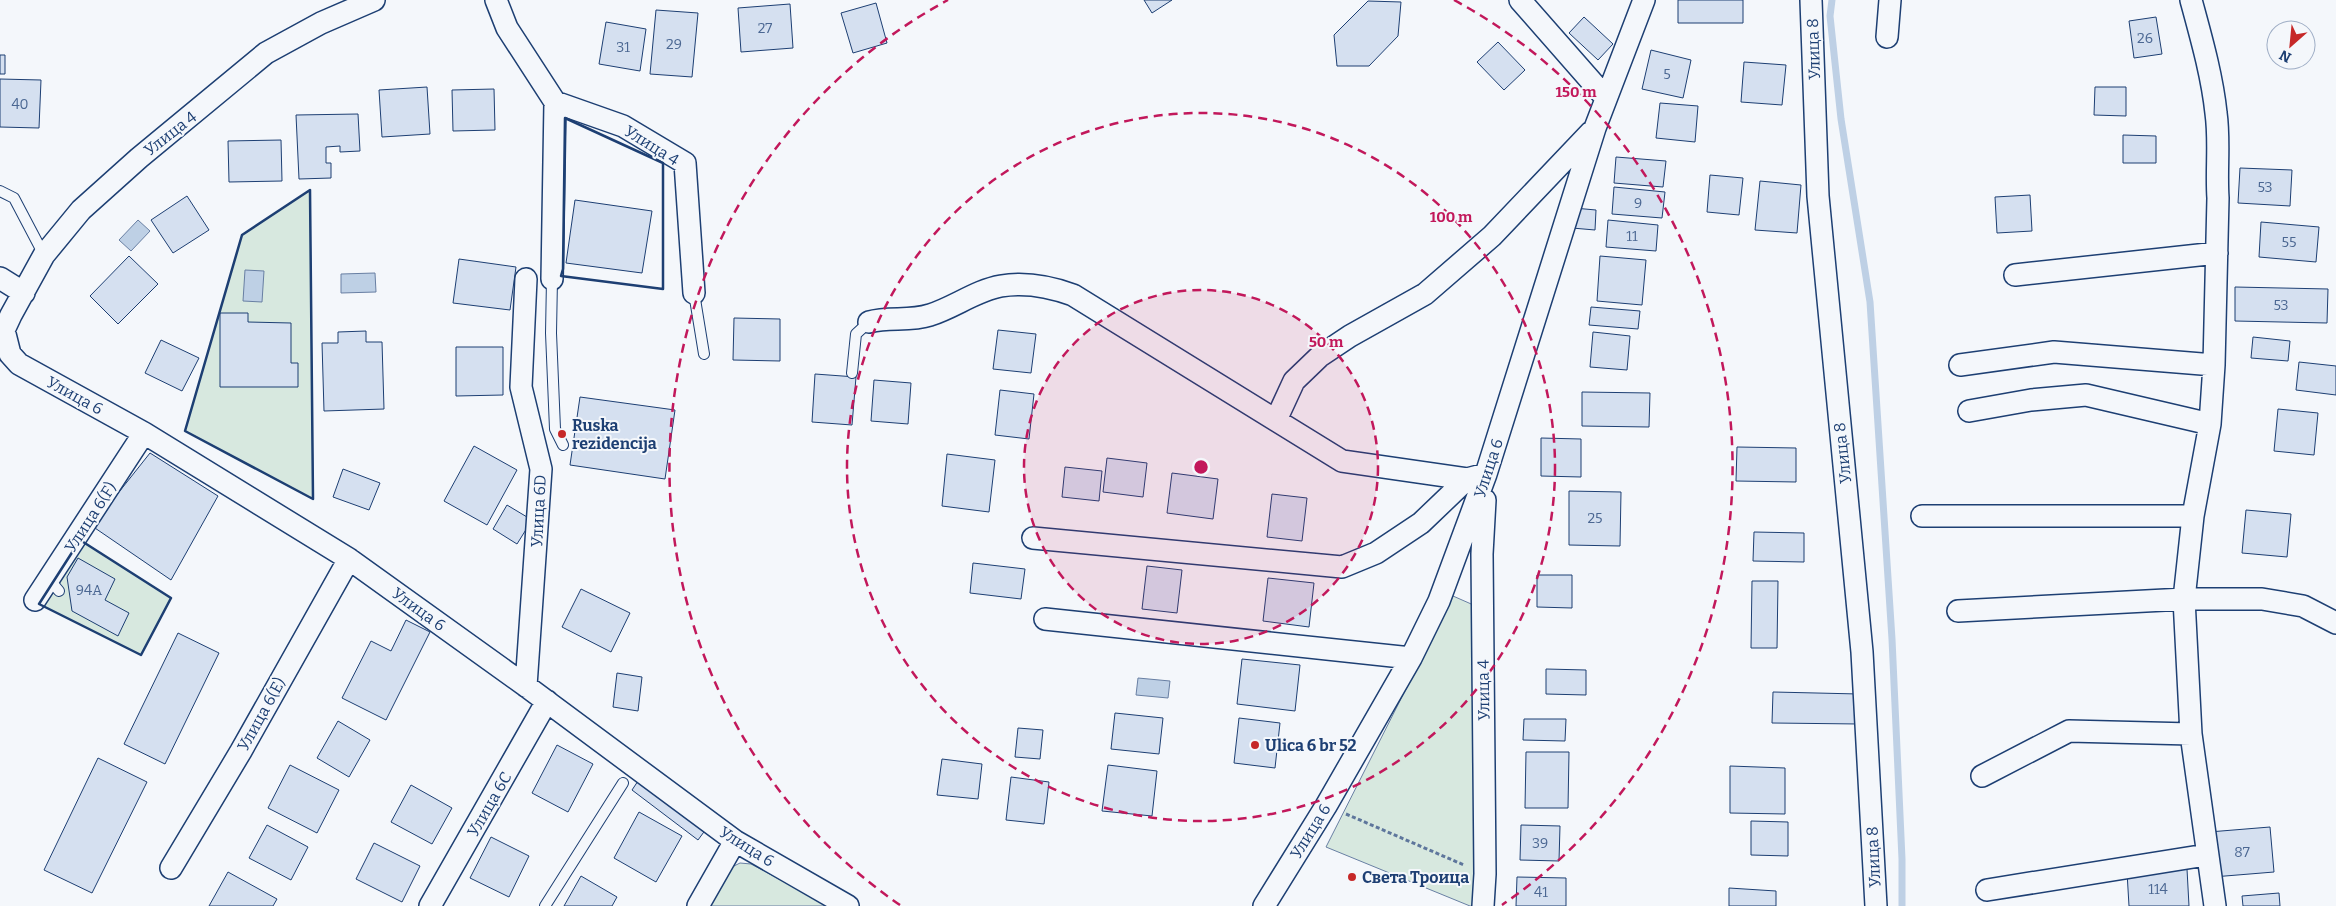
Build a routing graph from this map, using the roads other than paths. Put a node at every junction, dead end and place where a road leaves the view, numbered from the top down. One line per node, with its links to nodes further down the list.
1 (374, 0): 14 (street, Улица 4)
2 (496, 0): 10 (street)
3 (1520, 0): 9 (street)
4 (1644, 0): 9 (street, Улица 6)
5 (1811, 0): 58 (street, Улица 8)
6 (1890, 0): 8 (street)
7 (2191, 0): 13 (street)
8 (1887, 37)
9 (1606, 98): 11 (street, Улица 6)
10 (555, 102): 18 (street); 20 (street, Улица 4)
11 (1595, 128): 28 (street); 32 (street, Улица 6)
12 (0, 191): 14 (lane)
13 (2217, 253): 15 (street); 25 (street)
14 (44, 255): 19 (street, Улица 4)
15 (2015, 275)
16 (0, 278): 19 (street)
17 (526, 279): 43 (street, Улица 6D)
18 (552, 279): 31 (lane)
19 (24, 293): 21 (street, Улица 4)
20 (694, 293): 23 (lane)
21 (5, 314): 30 (street, Улица 6)
22 (869, 322): 26 (lane); 28 (street)
23 (704, 354)
24 (1960, 365): 25 (street)
25 (2214, 365): 29 (street)
26 (852, 373)
27 (1969, 411): 29 (street)
28 (1276, 420): 32 (street)
29 (2210, 424): 34 (street)
30 (144, 433): 36 (street, Улица 6); 38 (street, Улица 6(F))
31 (563, 445)
32 (1477, 477): 35 (street); 42 (street, Улица 6); 57 (street, Улица 4)
33 (1922, 516): 34 (street)
34 (2193, 516): 37 (street)
35 (1033, 538)
36 (349, 559): 43 (street, Улица 6); 50 (street, Улица 6(E))
37 (2184, 599): 39 (street); 41 (street); 45 (street)
38 (35, 600)
39 (1958, 611)
40 (1045, 619): 42 (street)
41 (2336, 622)
42 (1411, 658): 56 (street, Улица 6)
43 (526, 686): 44 (street, Улица 6)
44 (547, 701): 48 (street, Улица 6); 52 (street, Улица 6C)
45 (2191, 734): 46 (street); 49 (street)
46 (1982, 776)
47 (623, 783): 53 (lane)
48 (735, 841): 54 (street); 55 (street, Улица 6)
49 (2206, 854): 51 (street); 59 (street)
50 (171, 868)
51 (1987, 890)
52 (430, 906)
53 (545, 906)
54 (698, 906)
55 (848, 906)
56 (1264, 906)
57 (1483, 906)
58 (1876, 906)
59 (2215, 906)

